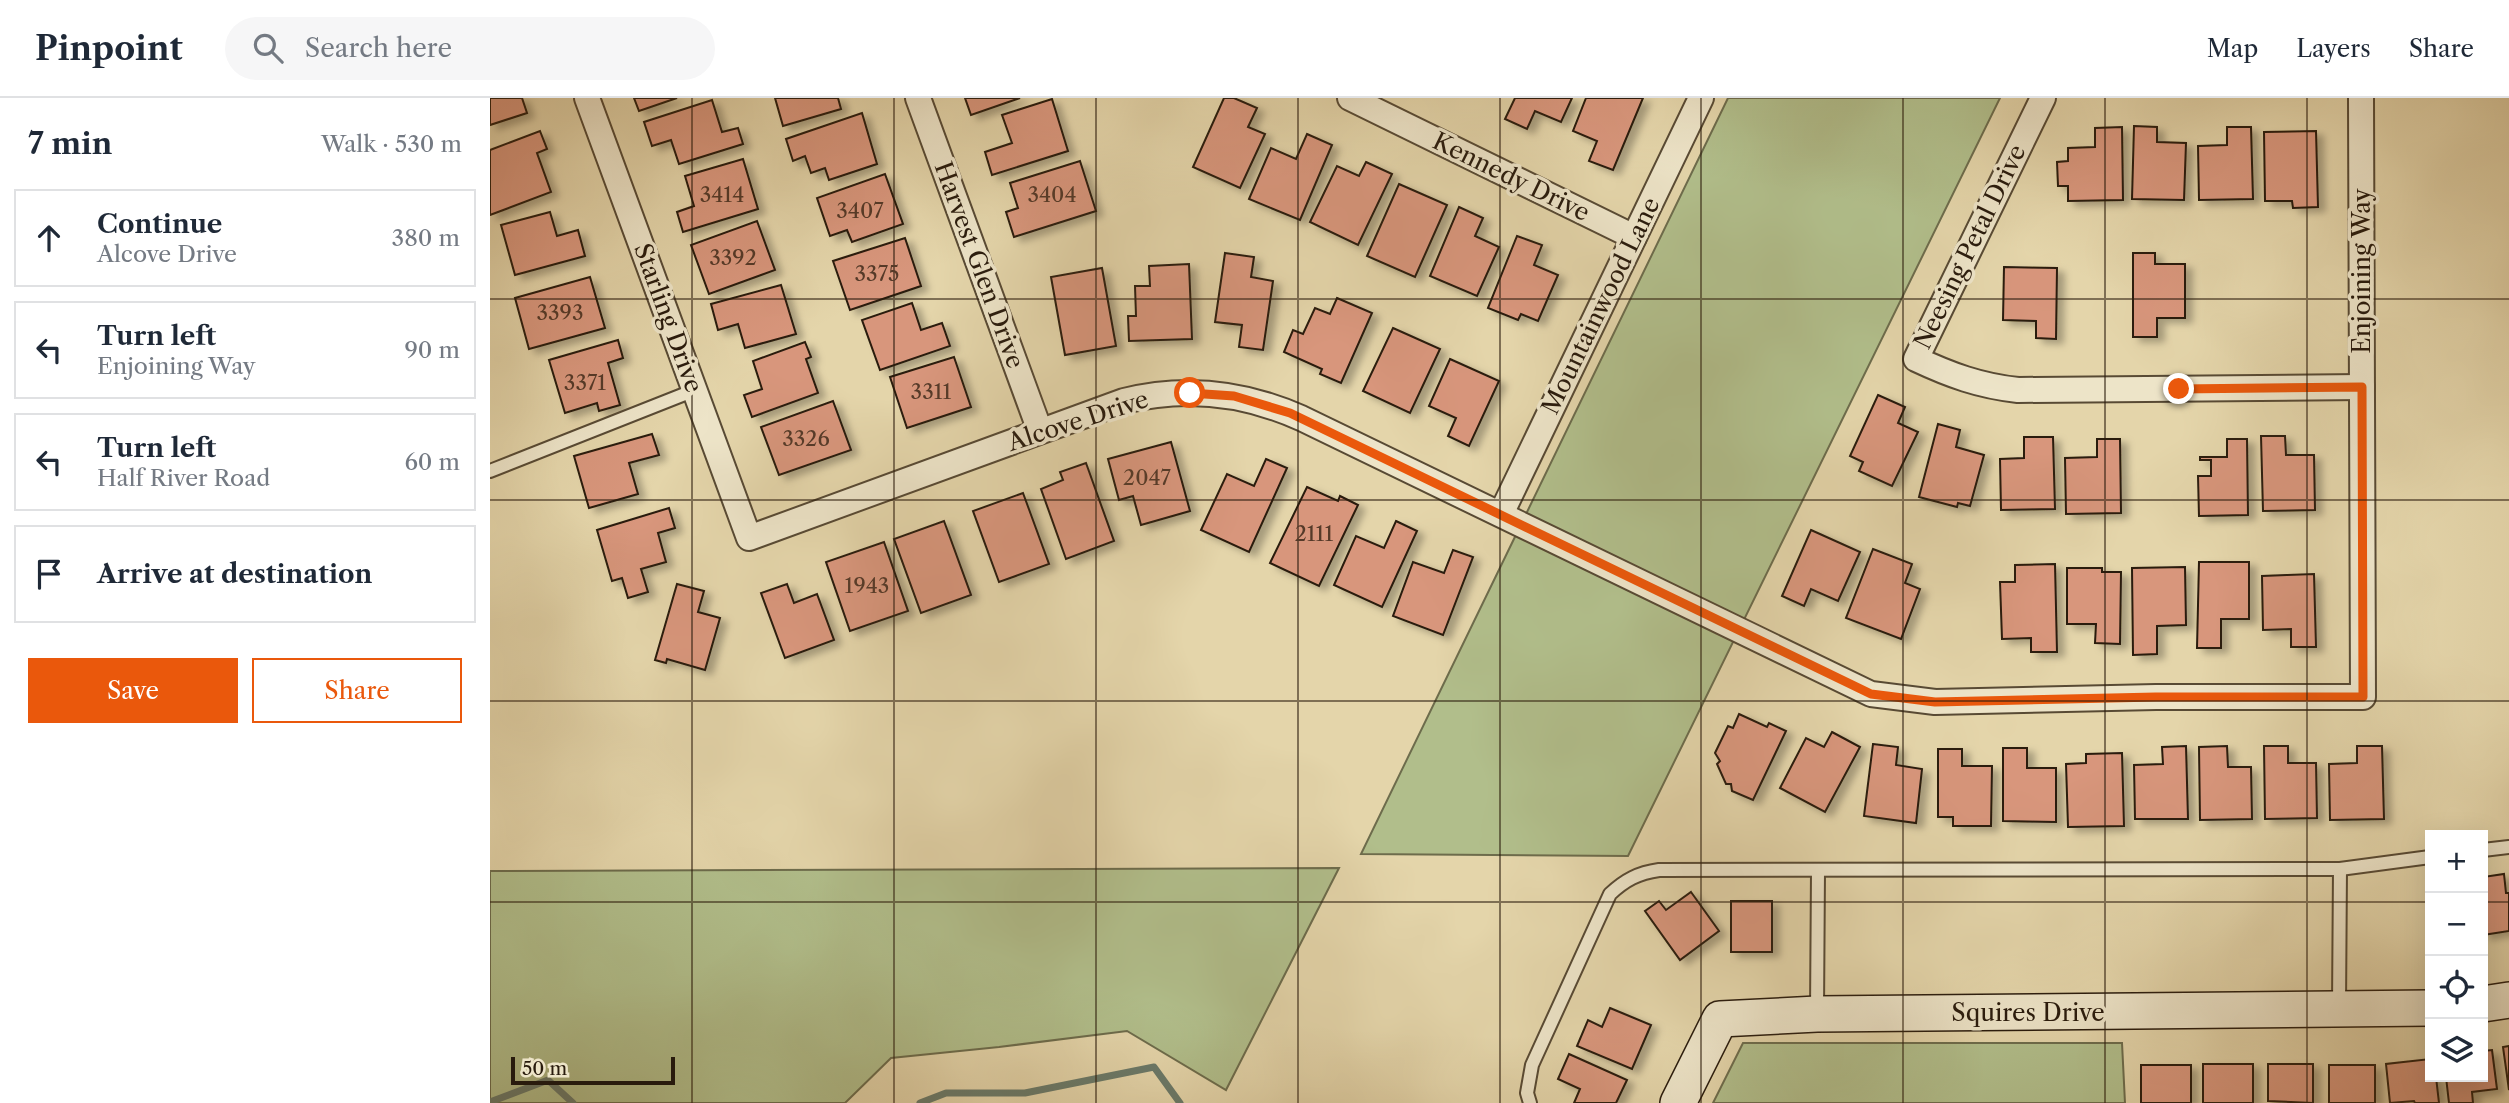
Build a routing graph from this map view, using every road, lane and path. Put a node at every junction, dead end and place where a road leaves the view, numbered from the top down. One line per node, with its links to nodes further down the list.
1 (587, 98): 9 (street, Starling Drive)
2 (918, 98): 10 (street, Harvest Glen Drive)
3 (1350, 98): 7 (street, Kennedy Drive)
4 (1701, 98): 7 (street, Mountainwood Lane)
5 (2043, 98): 8 (street, Neesing Petal Drive)
6 (2361, 98): 8 (street, Enjoining Way)
7 (1634, 237): 12 (street, Mountainwood Lane)
8 (2362, 387): 14 (street, Enjoining Way)
9 (695, 390): 11 (lane); 13 (street, Starling Drive)
10 (1040, 431): 12 (street, Alcove Drive); 13 (street, Alcove Drive)
11 (490, 471)
12 (1501, 514): 14 (street, Alcove Drive)
13 (749, 538)
14 (2363, 697)
15 (2509, 847): 16 (lane)
16 (2488, 849)
17 (2425, 858): 18 (lane)
18 (2340, 869): 19 (lane); 23 (lane)
19 (1818, 871): 24 (lane); 25 (lane)
20 (2509, 1000): 21 (street)
21 (2488, 1003)
22 (2425, 1008): 23 (street, Squires Drive)
23 (2339, 1011): 24 (street, Squires Drive)
24 (1817, 1014): 26 (street, Squires Drive)
25 (1530, 1103)
26 (1678, 1103)

